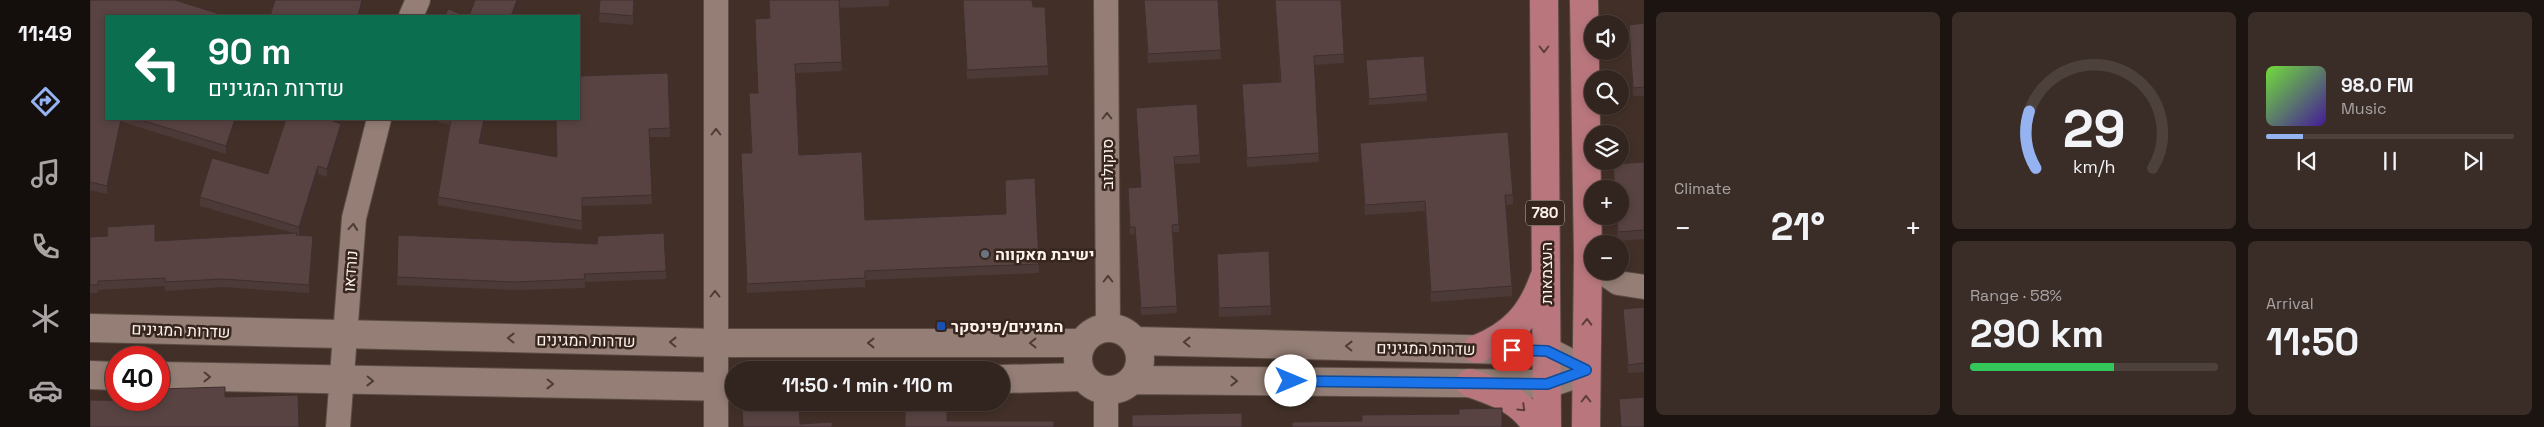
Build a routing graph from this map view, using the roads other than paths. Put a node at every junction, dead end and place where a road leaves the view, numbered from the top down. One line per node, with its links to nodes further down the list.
1 (418, 0): 7 (street)
2 (716, 0): 18 (street, one-way to 2)
3 (1106, 0): 15 (street, סוקולוב, one-way to 3)
4 (1544, 0): 10 (main road, העצמאות / 780, one-way to 10)
5 (1569, 0): 6 (street)
6 (1585, 0): 9 (main road, 780)
7 (411, 15)
8 (379, 120): 16 (street, נורדאו, one-way to 8)
9 (1593, 235)
10 (1546, 272): 20 (main road); 21 (main road, העצמאות / 780)
11 (1593, 280): 22 (main road, 780, one-way to 11)
12 (1614, 280): 13 (street)
13 (1644, 287)
14 (90, 328): 16 (street, שדרות המגינים)
15 (1108, 328): 17 (street); 19 (street)
16 (345, 334): 18 (street, שדרות המגינים, one-way to 16); 27 (street, נורדאו)
17 (1134, 341): 20 (street, שדרות המגינים, one-way to 17); 28 (street)
18 (715, 343): 19 (street, שדרות המגינים, one-way to 18); 32 (street)
19 (1082, 343): 30 (street)
20 (1477, 349): 21 (street, שדרות המגינים)
21 (1547, 351): 22 (street, שדרות המגינים); 31 (main road, העצמאות / 780)
22 (1586, 370): 31 (street); 38 (main road, 780, one-way to 22)
23 (90, 375): 24 (street)
24 (105, 376)
25 (170, 376): 27 (street, one-way to 27)
26 (1010, 379): 30 (street)
27 (341, 380): 32 (street, one-way to 32); 33 (street, נורדאו)
28 (1132, 380): 29 (street, one-way to 29); 30 (street)
29 (1470, 383): 31 (street); 36 (main road, one-way to 36)
30 (1094, 384): 35 (street)
31 (1547, 384): 37 (main road, העצמאות / 780)
32 (725, 387): 34 (street)
33 (338, 427)
34 (716, 427)
35 (1106, 427)
36 (1537, 427)
37 (1547, 427)
38 (1586, 427)

